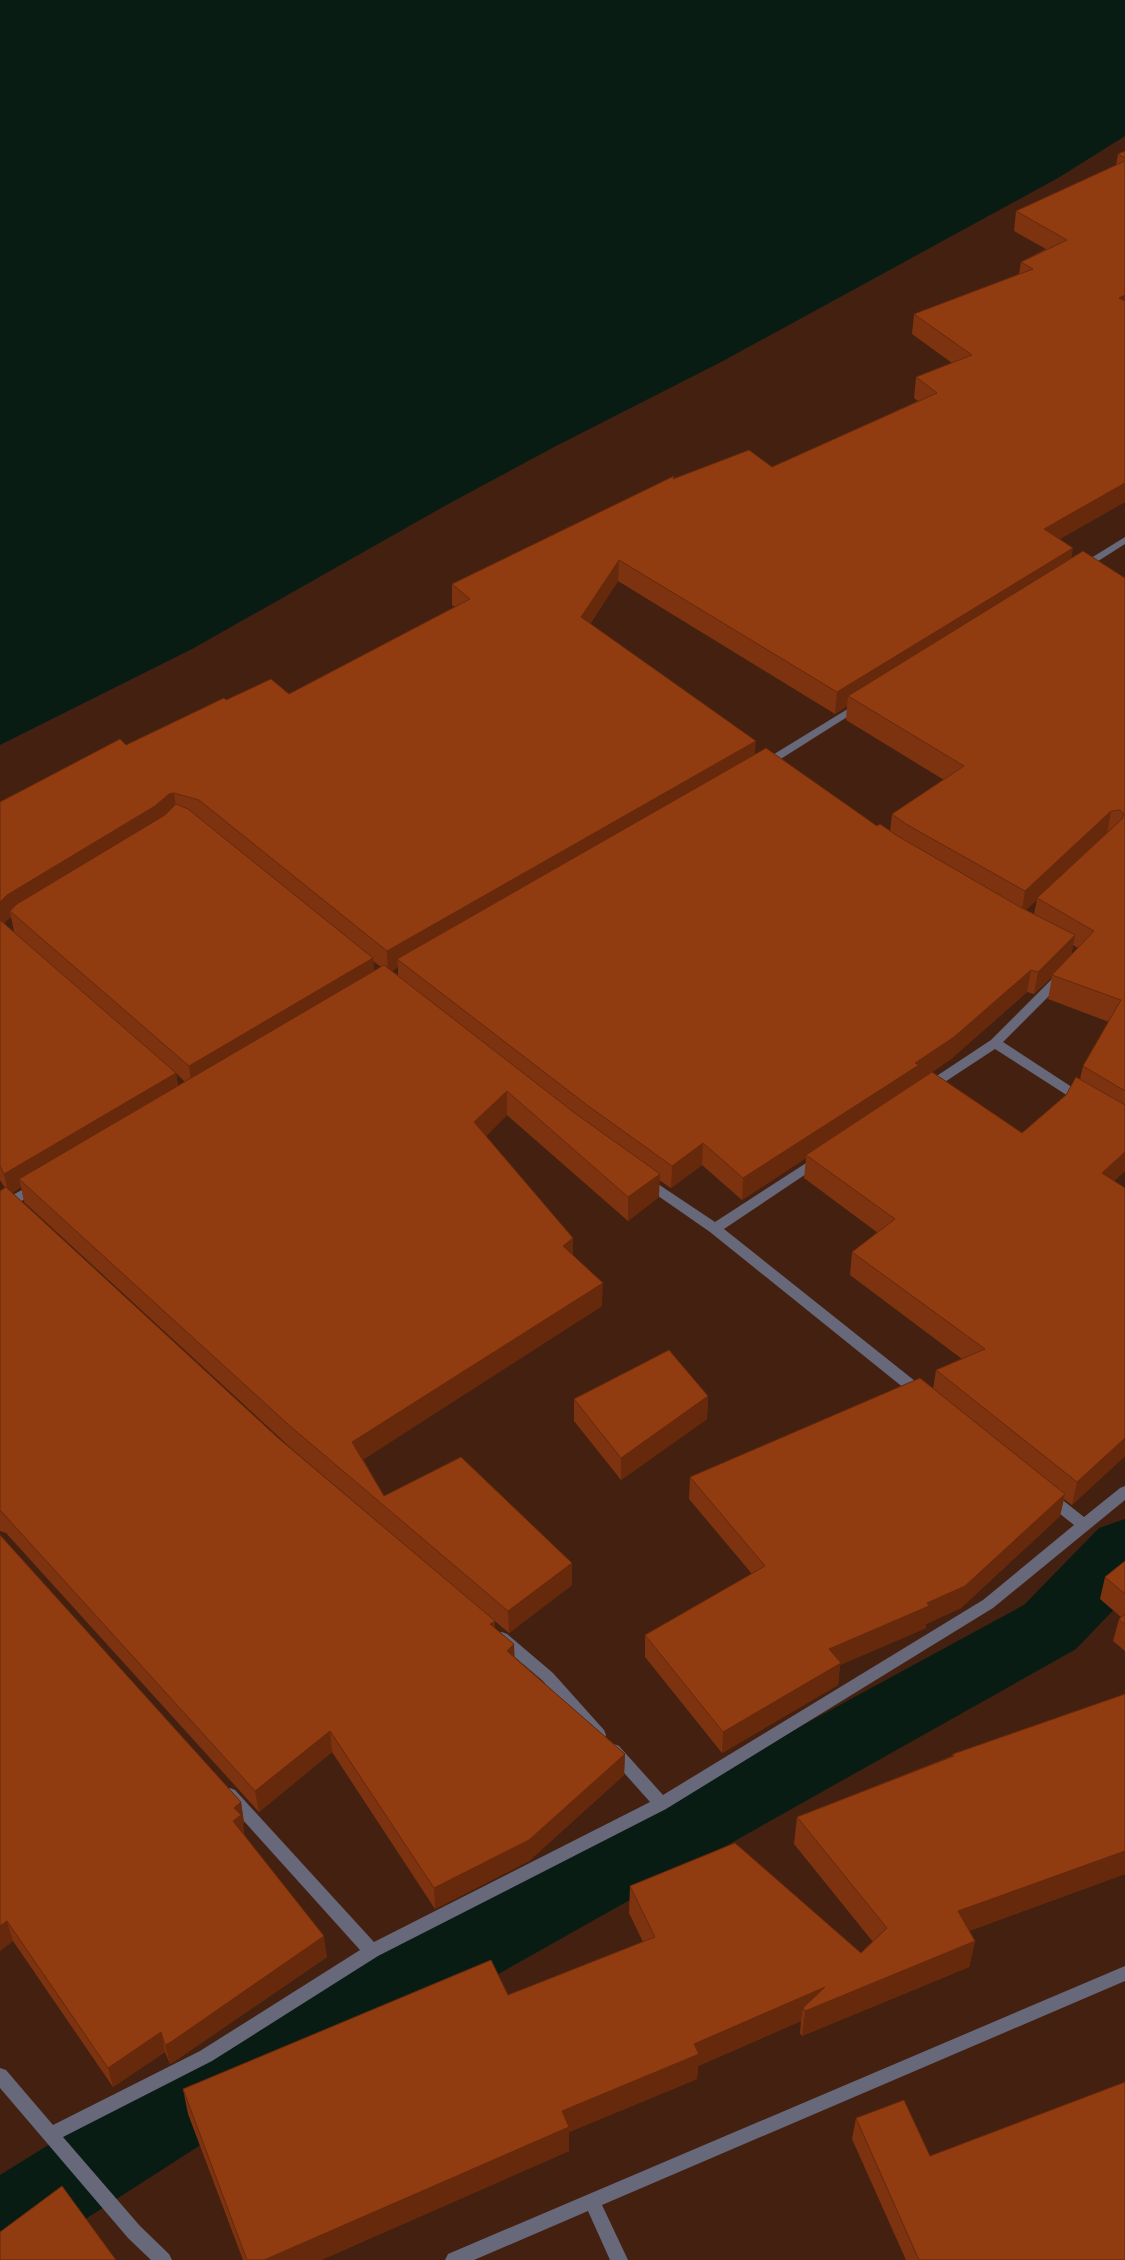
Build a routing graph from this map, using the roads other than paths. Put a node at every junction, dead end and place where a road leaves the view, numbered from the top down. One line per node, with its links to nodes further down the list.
1 (1125, 540): 2 (street)
2 (1067, 576)
3 (865, 701): 4 (street)
4 (755, 769)
5 (1069, 969): 6 (street)
6 (995, 1043): 7 (street); 8 (street)
7 (912, 1098)
8 (1091, 1106)
9 (830, 1153): 13 (street)
10 (636, 1174): 13 (street)
11 (46, 1181): 12 (street)
12 (11, 1206)
13 (715, 1230): 14 (street)
14 (931, 1402)
15 (1039, 1489): 17 (street)
16 (1125, 1492): 17 (street)
17 (1085, 1526): 20 (street)
18 (488, 1626): 20 (street)
19 (223, 1787): 21 (street)
20 (661, 1804): 21 (street)
21 (372, 1951): 24 (street)
22 (1125, 1973): 25 (street)
23 (0, 2076): 24 (street)
24 (52, 2134): 26 (street)
25 (591, 2200): 27 (street); 28 (street)
26 (163, 2260)
27 (454, 2260)
28 (619, 2260)

